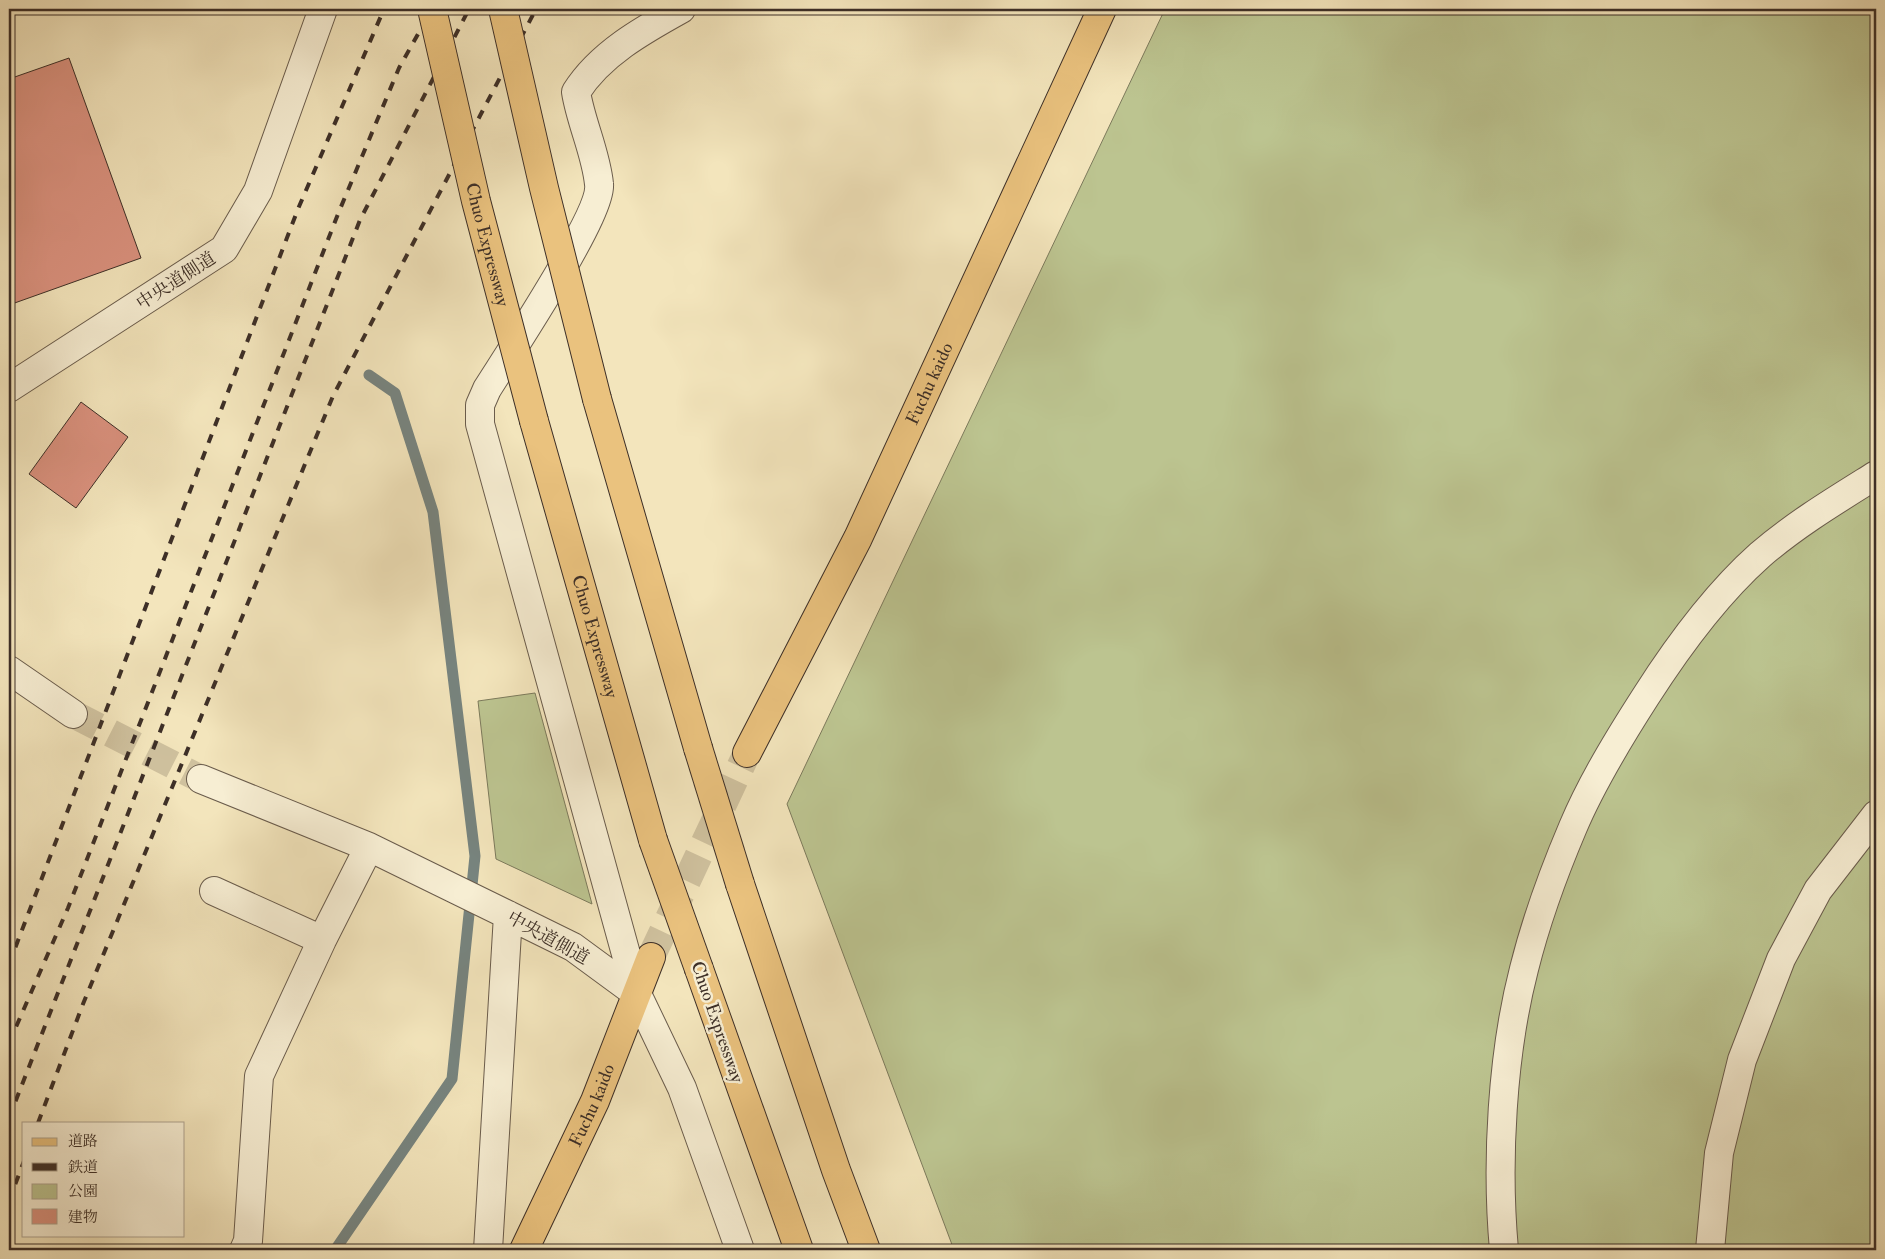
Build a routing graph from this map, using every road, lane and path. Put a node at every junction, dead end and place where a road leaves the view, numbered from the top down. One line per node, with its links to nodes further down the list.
1 (323, 9): 6 (street, 中央道側道)
2 (432, 9): 23 (main road, Chuo Expressway, bridge)
3 (503, 9): 24 (main road, bridge)
4 (681, 9): 18 (street)
5 (1102, 9): 10 (main road, Fuchu kaido)
6 (9, 388)
7 (1876, 475): 25 (street)
8 (9, 670): 9 (street)
9 (73, 714)
10 (747, 753)
11 (201, 779): 13 (street, 中央道側道)
12 (1876, 815): 26 (street)
13 (369, 847): 15 (street, 中央道側道); 16 (street)
14 (214, 891): 16 (street)
15 (508, 915): 18 (street, 中央道側道); 20 (street)
16 (322, 940): 19 (street)
17 (651, 957): 18 (main road, Fuchu kaido)
18 (637, 994): 21 (main road, Fuchu kaido); 22 (street, 中央道側道)
19 (244, 1250)
20 (488, 1250)
21 (524, 1250)
22 (740, 1250)
23 (799, 1250)
24 (866, 1250)
25 (1504, 1250)
26 (1710, 1250)

